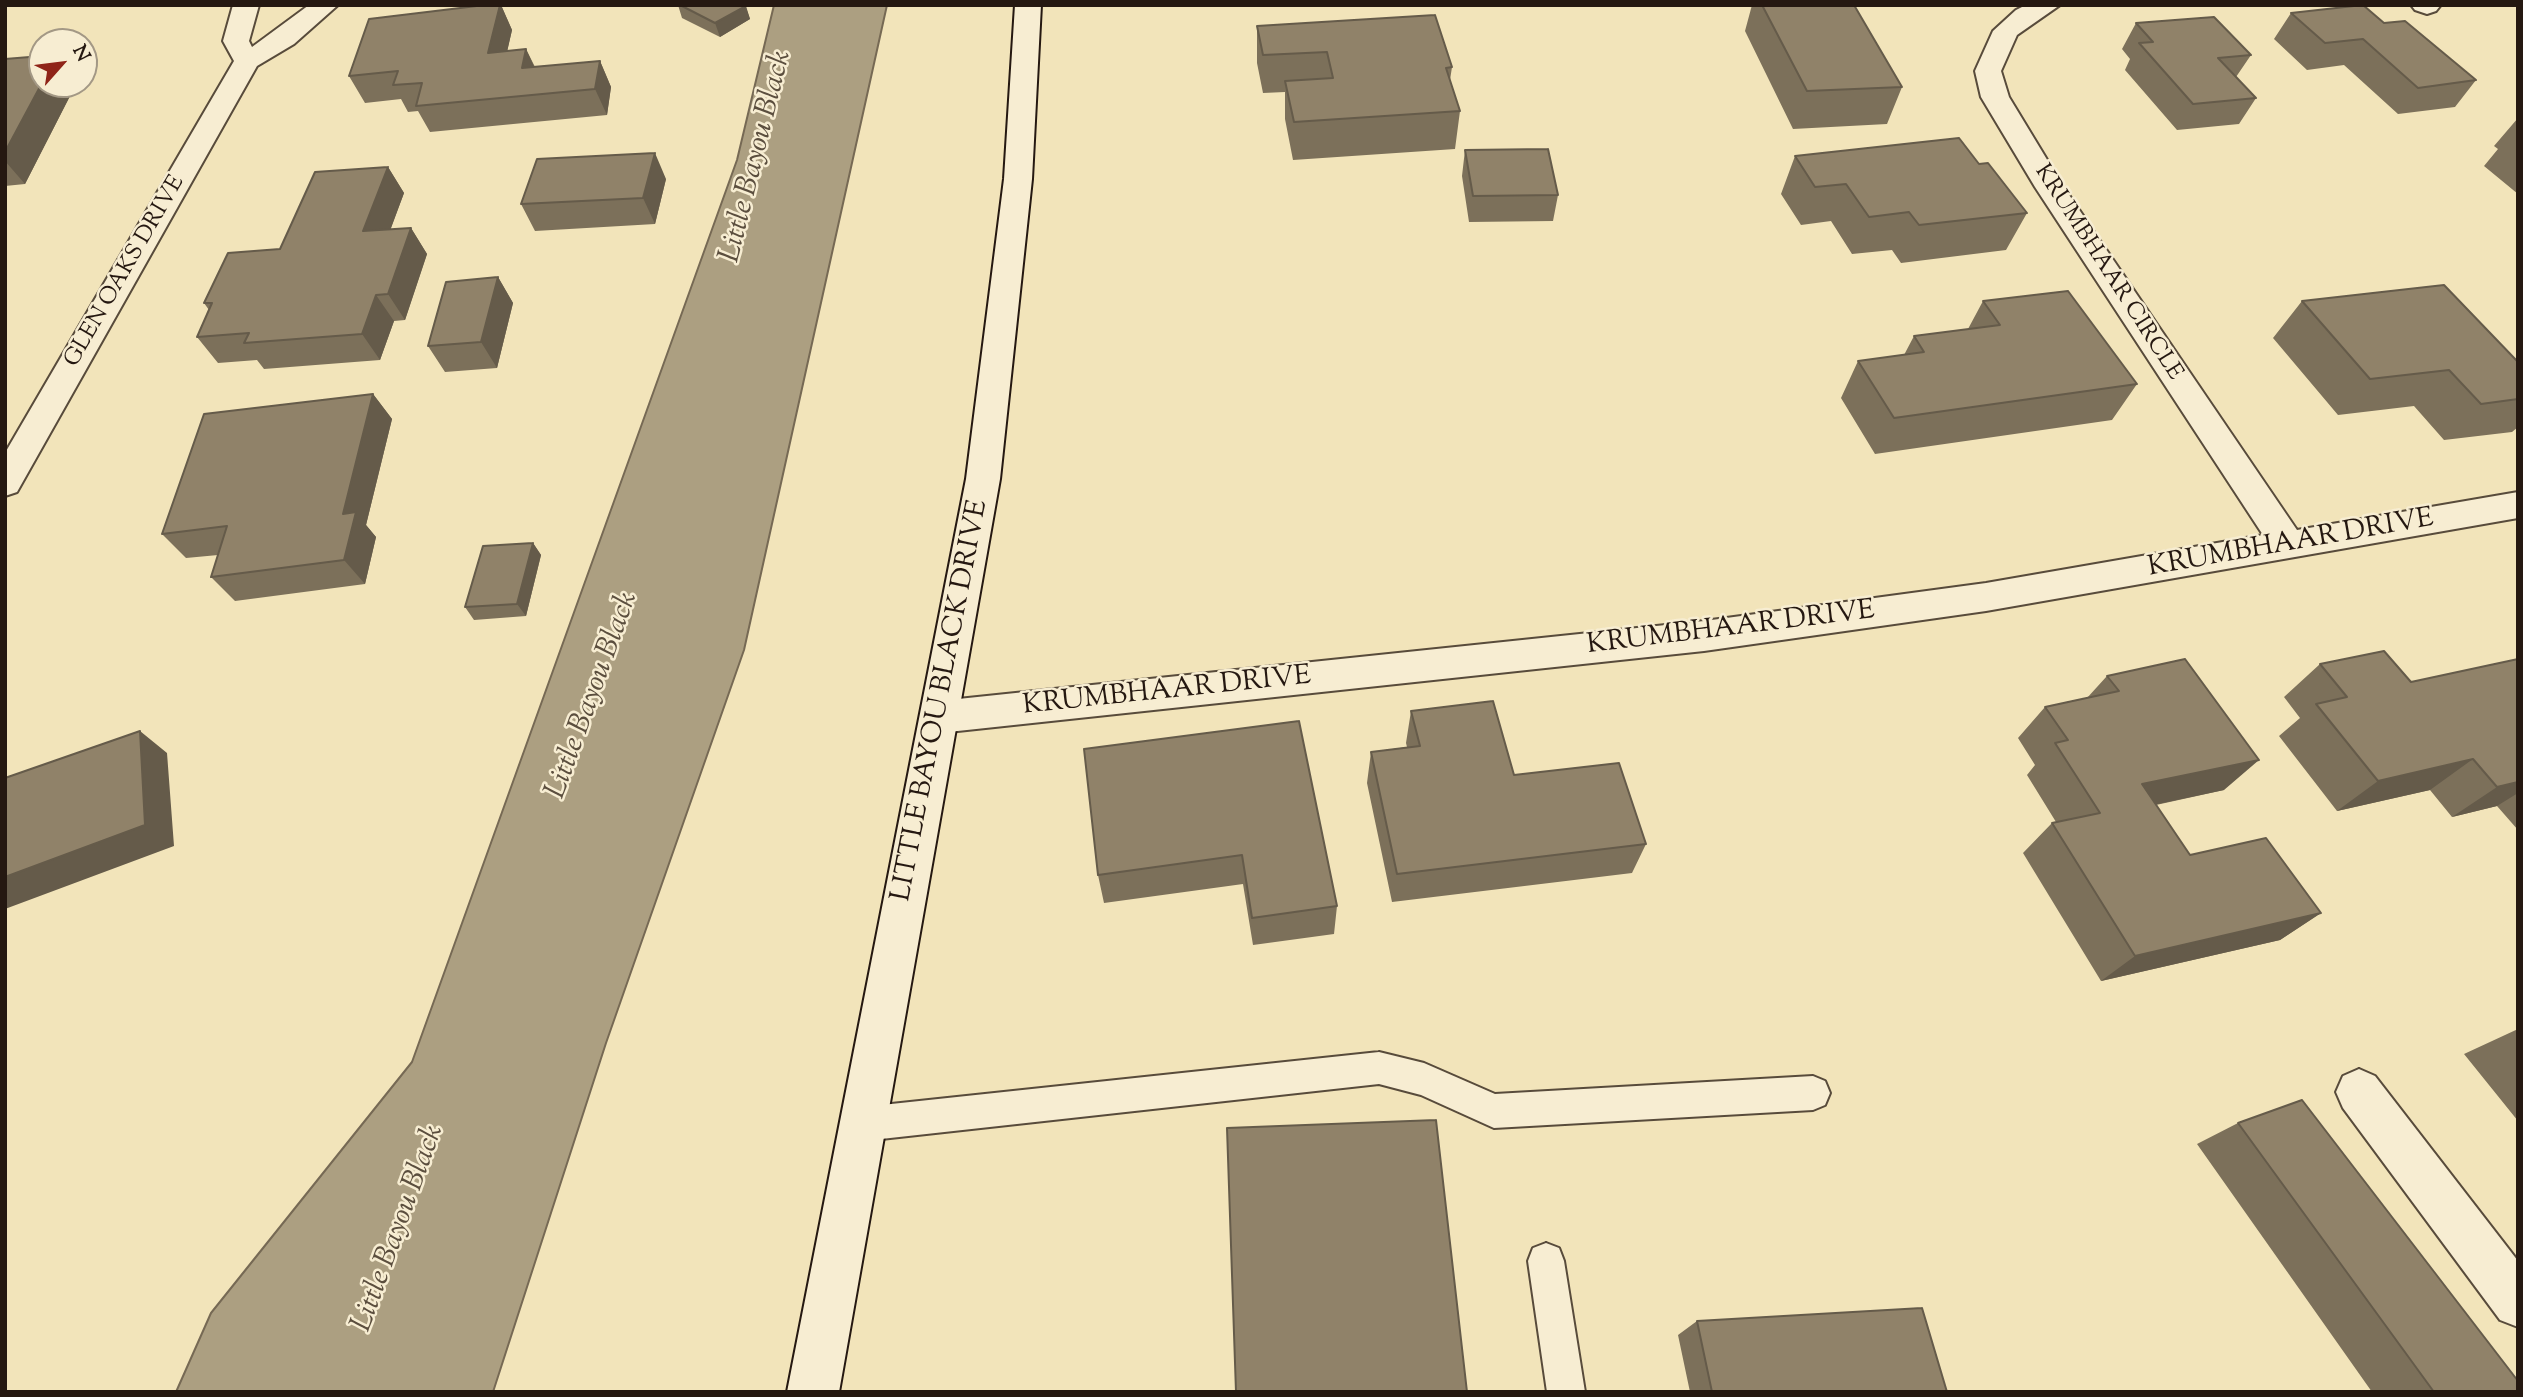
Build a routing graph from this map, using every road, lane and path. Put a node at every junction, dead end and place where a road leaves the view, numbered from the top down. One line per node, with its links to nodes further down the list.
1 (246, 5): 5 (street)
2 (325, 5): 5 (street, GLEN OAKS DRIVE)
3 (1028, 5): 9 (street, LITTLE BAYOU BLACK DRIVE)
4 (2047, 5): 8 (street, KRUMBHAAR CIRCLE)
5 (247, 61): 6 (street, GLEN OAKS DRIVE)
6 (5, 482)
7 (2518, 505): 8 (street, KRUMBHAAR DRIVE)
8 (2289, 545): 9 (street, KRUMBHAAR DRIVE)
9 (939, 717): 12 (street, LITTLE BAYOU BLACK DRIVE)
10 (1813, 1093): 12 (lane)
11 (2359, 1093): 14 (street)
12 (863, 1124): 15 (street, LITTLE BAYOU BLACK DRIVE)
13 (1546, 1261): 16 (lane)
14 (2518, 1302)
15 (813, 1392)
16 (1566, 1392)

